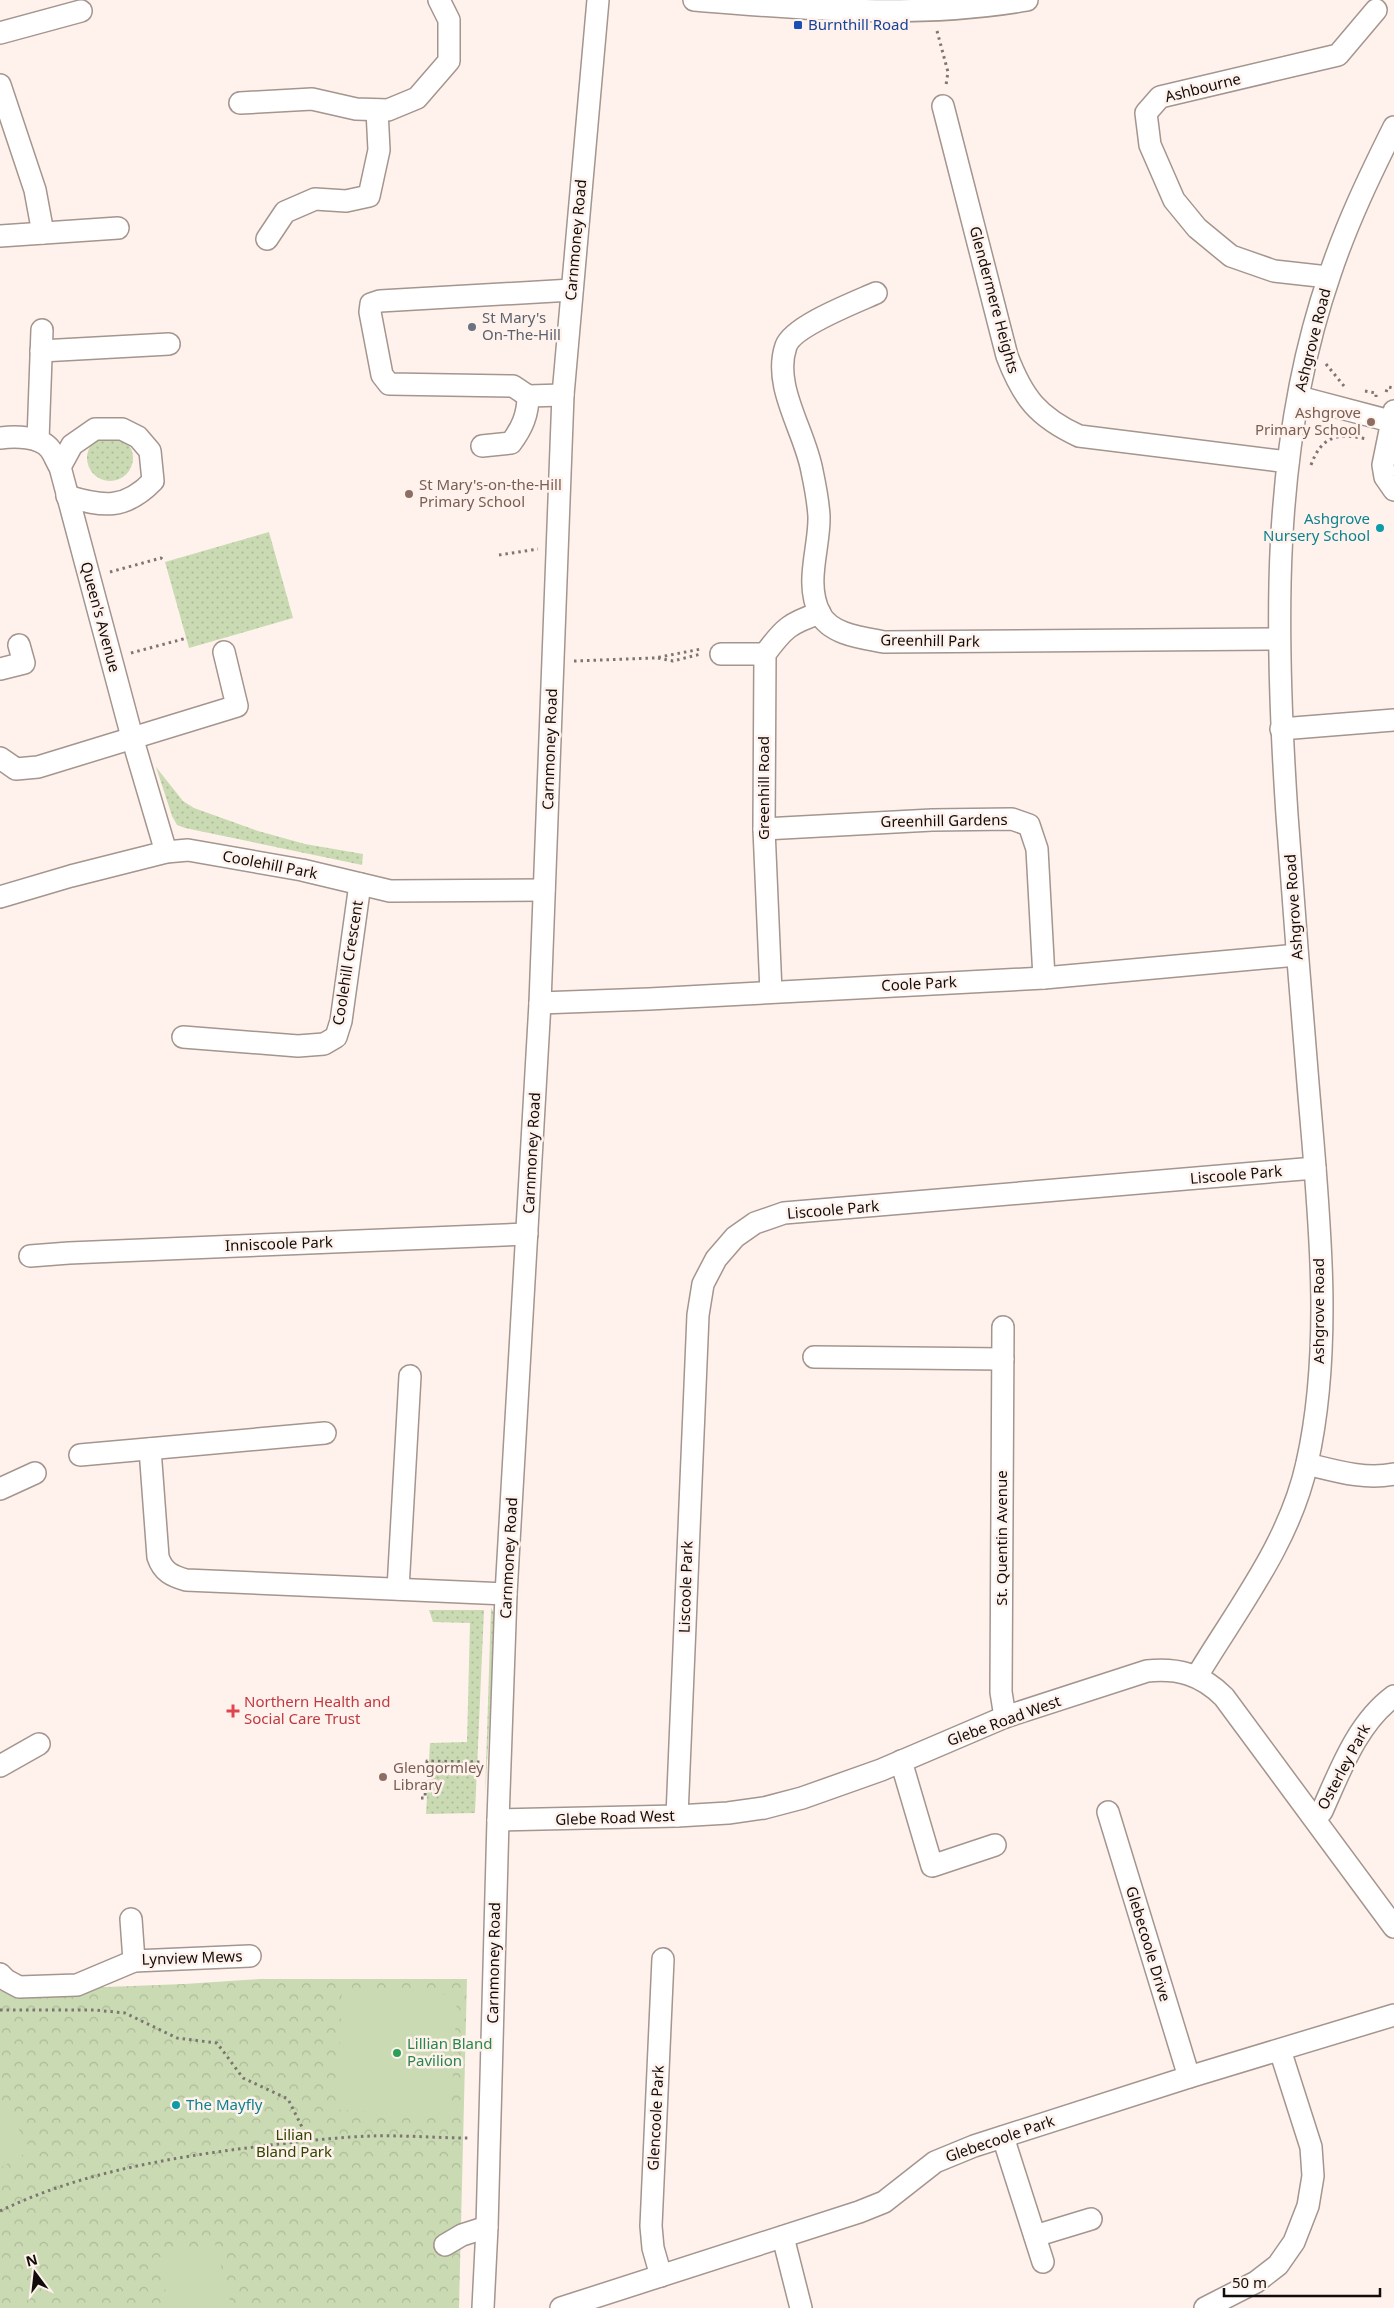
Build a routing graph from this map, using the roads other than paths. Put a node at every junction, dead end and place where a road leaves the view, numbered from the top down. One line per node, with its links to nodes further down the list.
1 (439, 0): 12 (street)
2 (598, 0): 19 (street, Carnmoney Road)
3 (694, 0): 5 (street)
4 (1028, 0): 5 (street)
5 (771, 3)
6 (1376, 10): 18 (street, Ashbourne)
7 (81, 12): 8 (street)
8 (0, 33)
9 (0, 85): 15 (street)
10 (240, 103): 12 (street)
11 (943, 106): 31 (street, Glendermere Heights)
12 (377, 110): 17 (street)
13 (1394, 127): 18 (street, Ashgrove Road)
14 (118, 228): 15 (street)
15 (43, 233): 16 (street)
16 (0, 236)
17 (267, 239)
18 (1328, 277): 26 (street, Ashgrove Road)
19 (572, 290): 24 (street, Carnmoney Road); 25 (street)
20 (876, 293): 35 (street)
21 (42, 330): 23 (street)
22 (169, 344): 23 (street)
23 (41, 351): 29 (street)
24 (563, 395): 25 (street); 49 (street, Carnmoney Road)
25 (528, 396): 30 (street)
26 (1299, 397): 27 (street); 31 (street, Ashgrove Road)
27 (1388, 418): 33 (street)
28 (0, 438): 29 (street)
29 (38, 440): 32 (street, Queen's Avenue)
30 (482, 446)
31 (1288, 462): 36 (street, Ashgrove Road)
32 (60, 467): 34 (street, Queen's Avenue); 34 (street)
33 (1394, 490)
34 (68, 496): 44 (street, Queen's Avenue)
35 (820, 613): 36 (street, Greenhill Park); 40 (street)
36 (1279, 639): 43 (street, Ashgrove Road)
37 (19, 644): 41 (street)
38 (224, 652): 44 (street)
39 (713, 654): 40 (street)
40 (765, 654): 46 (street, Greenhill Road)
41 (0, 669)
42 (1394, 720): 43 (street)
43 (1282, 729): 51 (street, Ashgrove Road)
44 (132, 737): 45 (street); 47 (street, Queen's Avenue)
45 (0, 758)
46 (764, 829): 52 (street, Greenhill Gardens); 53 (street, Greenhill Road)
47 (166, 852): 48 (street, Coolehill Park); 50 (street, Coolehill Park)
48 (360, 884): 49 (street, Coolehill Park); 55 (street, Coolehill Crescent)
49 (544, 890): 54 (street, Carnmoney Road)
50 (0, 897)
51 (1297, 955): 52 (street, Coole Park); 56 (street, Ashgrove Road)
52 (1044, 978): 53 (street, Coole Park)
53 (771, 992): 54 (street, Coole Park)
54 (540, 1003): 57 (street, Carnmoney Road)
55 (183, 1037)
56 (1315, 1168): 66 (street, Ashgrove Road); 79 (street, Liscoole Park)
57 (527, 1234): 58 (street, Inniscoole Park); 71 (street, Carnmoney Road)
58 (30, 1256)
59 (1003, 1327): 61 (street, St. Quentin Avenue)
60 (814, 1357): 61 (street)
61 (1003, 1359): 74 (street, St. Quentin Avenue)
62 (410, 1376): 70 (street)
63 (325, 1433): 64 (street)
64 (150, 1449): 65 (street); 70 (street)
65 (80, 1455)
66 (1307, 1464): 68 (street); 72 (street, Ashgrove Road)
67 (35, 1473): 69 (street)
68 (1394, 1474)
69 (0, 1489)
70 (398, 1589): 71 (street)
71 (506, 1594): 81 (street, Carnmoney Road)
72 (1197, 1676): 74 (street, Glebe Road West); 80 (street, Glebe Road West)
73 (1394, 1696): 80 (street, Osterley Park)
74 (1005, 1717): 76 (street, Glebe Road West)
75 (39, 1744): 77 (street)
76 (901, 1761): 79 (street, Glebe Road West); 82 (street)
77 (0, 1766)
78 (1108, 1812): 91 (street, Glebecoole Drive)
79 (676, 1816): 81 (street, Glebe Road West)
80 (1315, 1819): 84 (street, Glebe Road West)
81 (498, 1820): 94 (street, Carnmoney Road)
82 (995, 1845)
83 (131, 1919): 87 (street, Lynview Mews)
84 (1394, 1927)
85 (250, 1956): 87 (street, Lynview Mews)
86 (663, 1959): 99 (street, Glencoole Park)
87 (134, 1961): 88 (street, Lynview Mews)
88 (0, 1974)
89 (1394, 2015): 90 (street, Glebecoole Park)
90 (1280, 2050): 91 (street, Glebecoole Park); 103 (street)
91 (1189, 2077): 92 (street, Glebecoole Park)
92 (1003, 2137): 95 (street); 96 (street, Glebecoole Park)
93 (1091, 2219): 95 (street)
94 (487, 2226): 97 (street); 100 (street, Carnmoney Road)
95 (1035, 2236): 98 (street)
96 (783, 2237): 99 (street, Glebecoole Park); 102 (street)
97 (445, 2245)
98 (1043, 2262)
99 (661, 2276): 101 (street, Glebecoole Park)
100 (483, 2308)
101 (561, 2308)
102 (801, 2308)
103 (1205, 2308)

